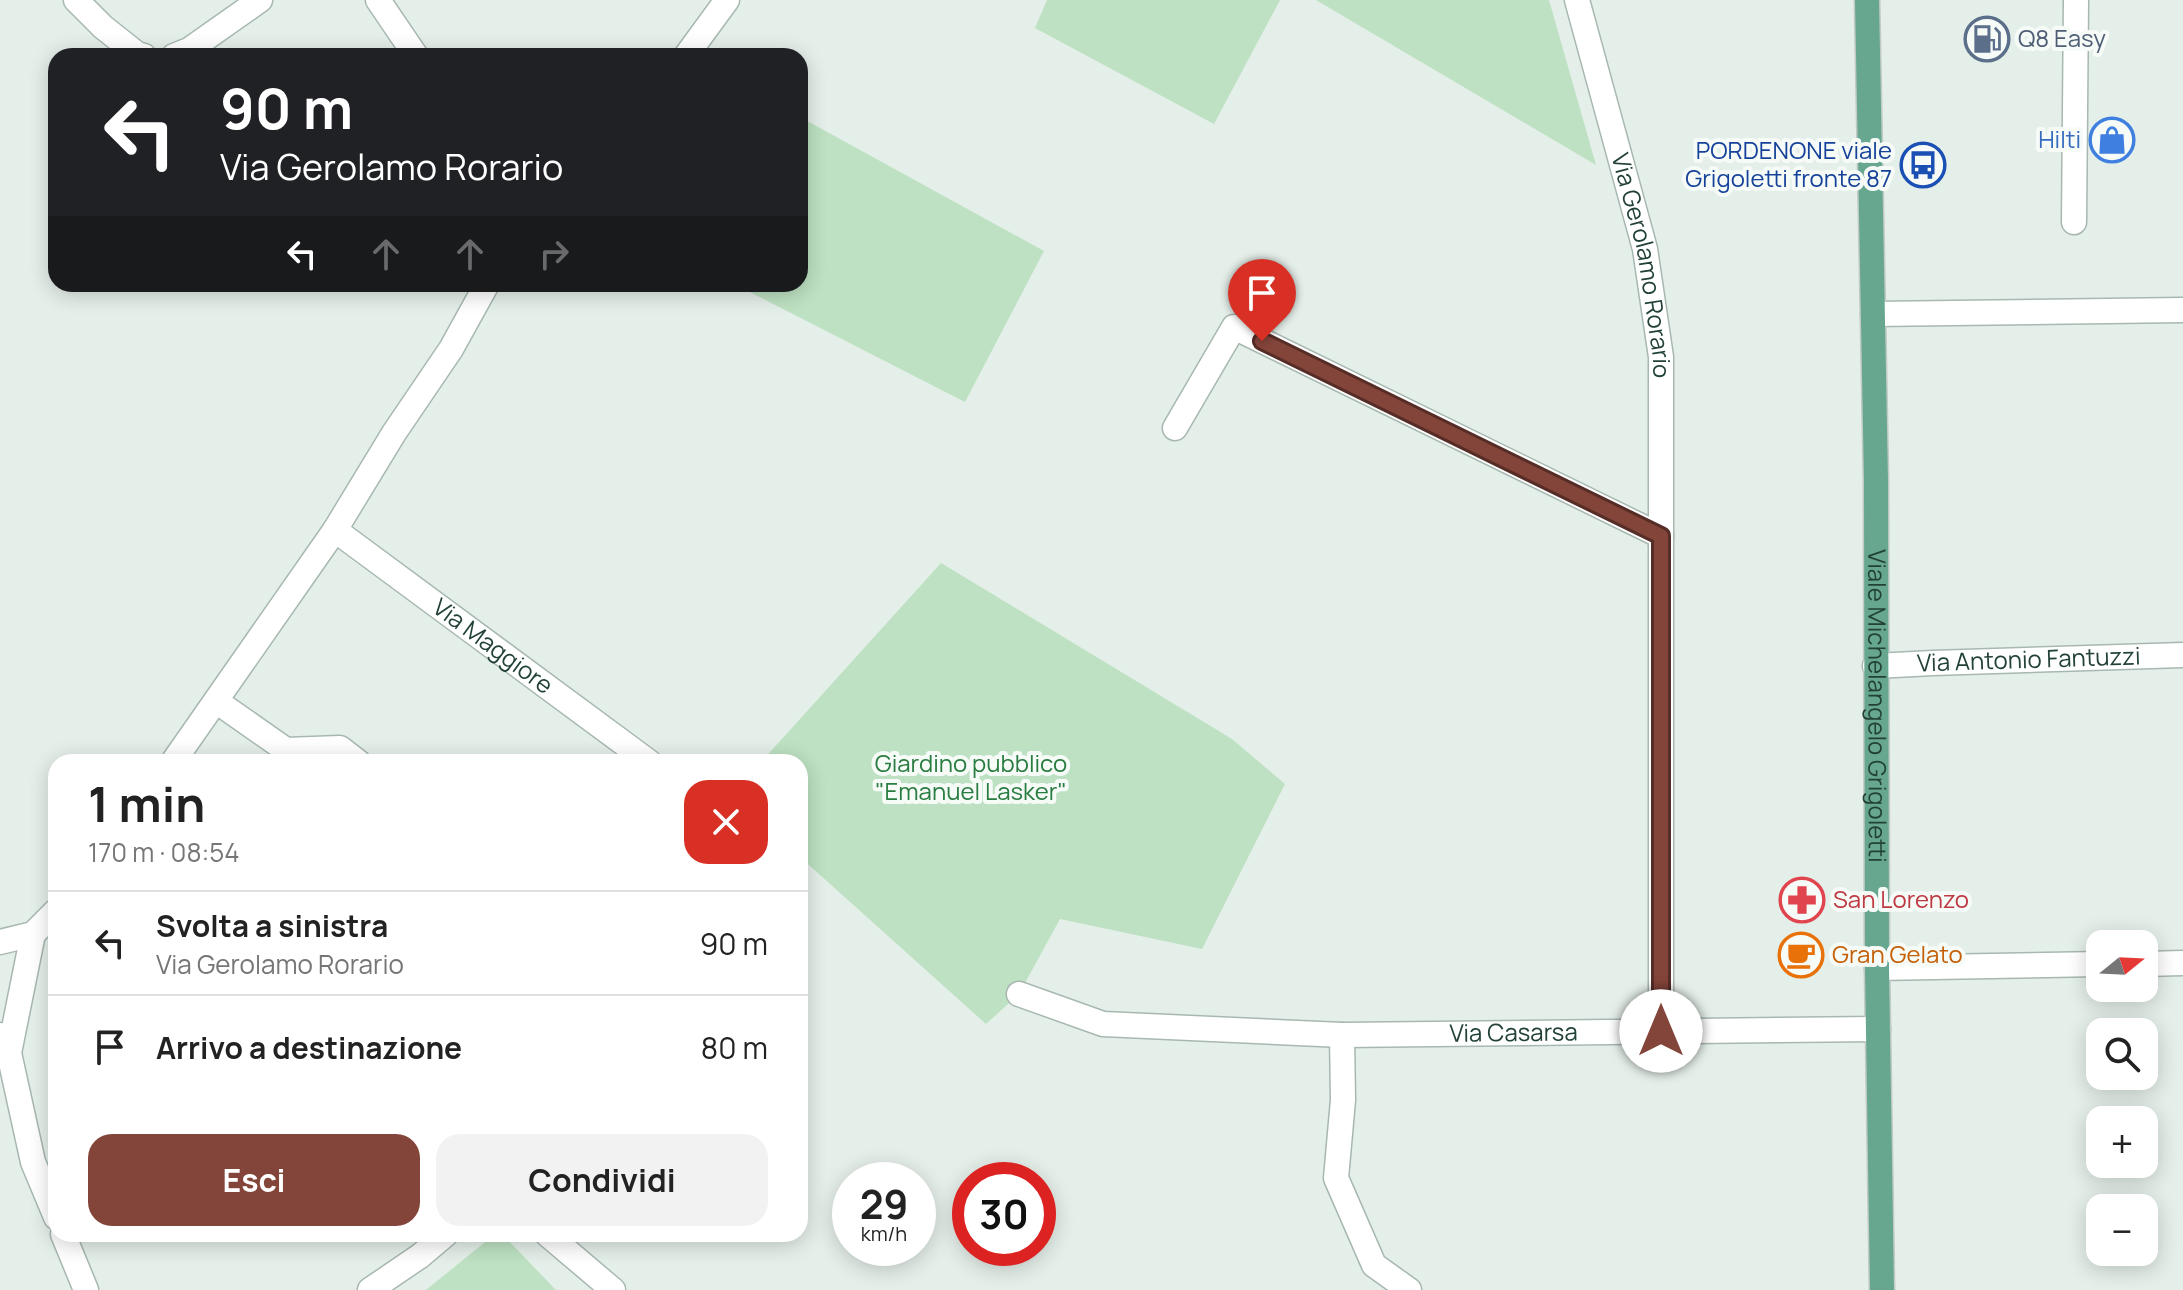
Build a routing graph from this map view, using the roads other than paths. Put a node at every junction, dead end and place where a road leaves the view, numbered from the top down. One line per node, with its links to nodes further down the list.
1 (76, 0): 8 (street)
2 (260, 0): 9 (street)
3 (378, 0): 10 (street)
4 (727, 0): 11 (street)
5 (1577, 0): 18 (street, Via Gerolamo Rorario)
6 (1867, 0): 15 (main road, Viale Michelangelo Grigoletti)
7 (2076, 0): 12 (street)
8 (129, 48)
9 (192, 48)
10 (411, 48)
11 (692, 48)
12 (2074, 222)
13 (483, 292): 17 (street)
14 (2183, 310): 15 (street)
15 (1873, 314): 20 (main road, Viale Michelangelo Grigoletti)
16 (1175, 428): 18 (street)
17 (335, 530): 21 (street); 24 (street, Via Maggiore)
18 (1661, 536): 33 (street, Via Gerolamo Rorario)
19 (2183, 655): 20 (street, Via Antonio Fantuzzi)
20 (1875, 666): 30 (main road, Viale Michelangelo Grigoletti)
21 (216, 701): 22 (street); 23 (street)
22 (179, 754)
23 (348, 754)
24 (638, 754)
25 (47, 928): 26 (street); 35 (street)
26 (0, 942)
27 (2183, 963): 29 (street)
28 (2086, 964): 30 (street)
29 (2158, 964)
30 (1877, 968): 32 (main road, Viale Michelangelo Grigoletti)
31 (1019, 994): 34 (street, Via Casarsa)
32 (1878, 1029): 33 (street, Via Casarsa); 44 (main road, Viale Michelangelo Grigoletti)
33 (1661, 1031): 34 (street, Via Casarsa)
34 (1342, 1035): 43 (street)
35 (5, 1044): 36 (street)
36 (48, 1198)
37 (66, 1242): 40 (street)
38 (437, 1242): 41 (street)
39 (556, 1242): 42 (street)
40 (86, 1290)
41 (370, 1290)
42 (613, 1290)
43 (1409, 1290)
44 (1882, 1290)

